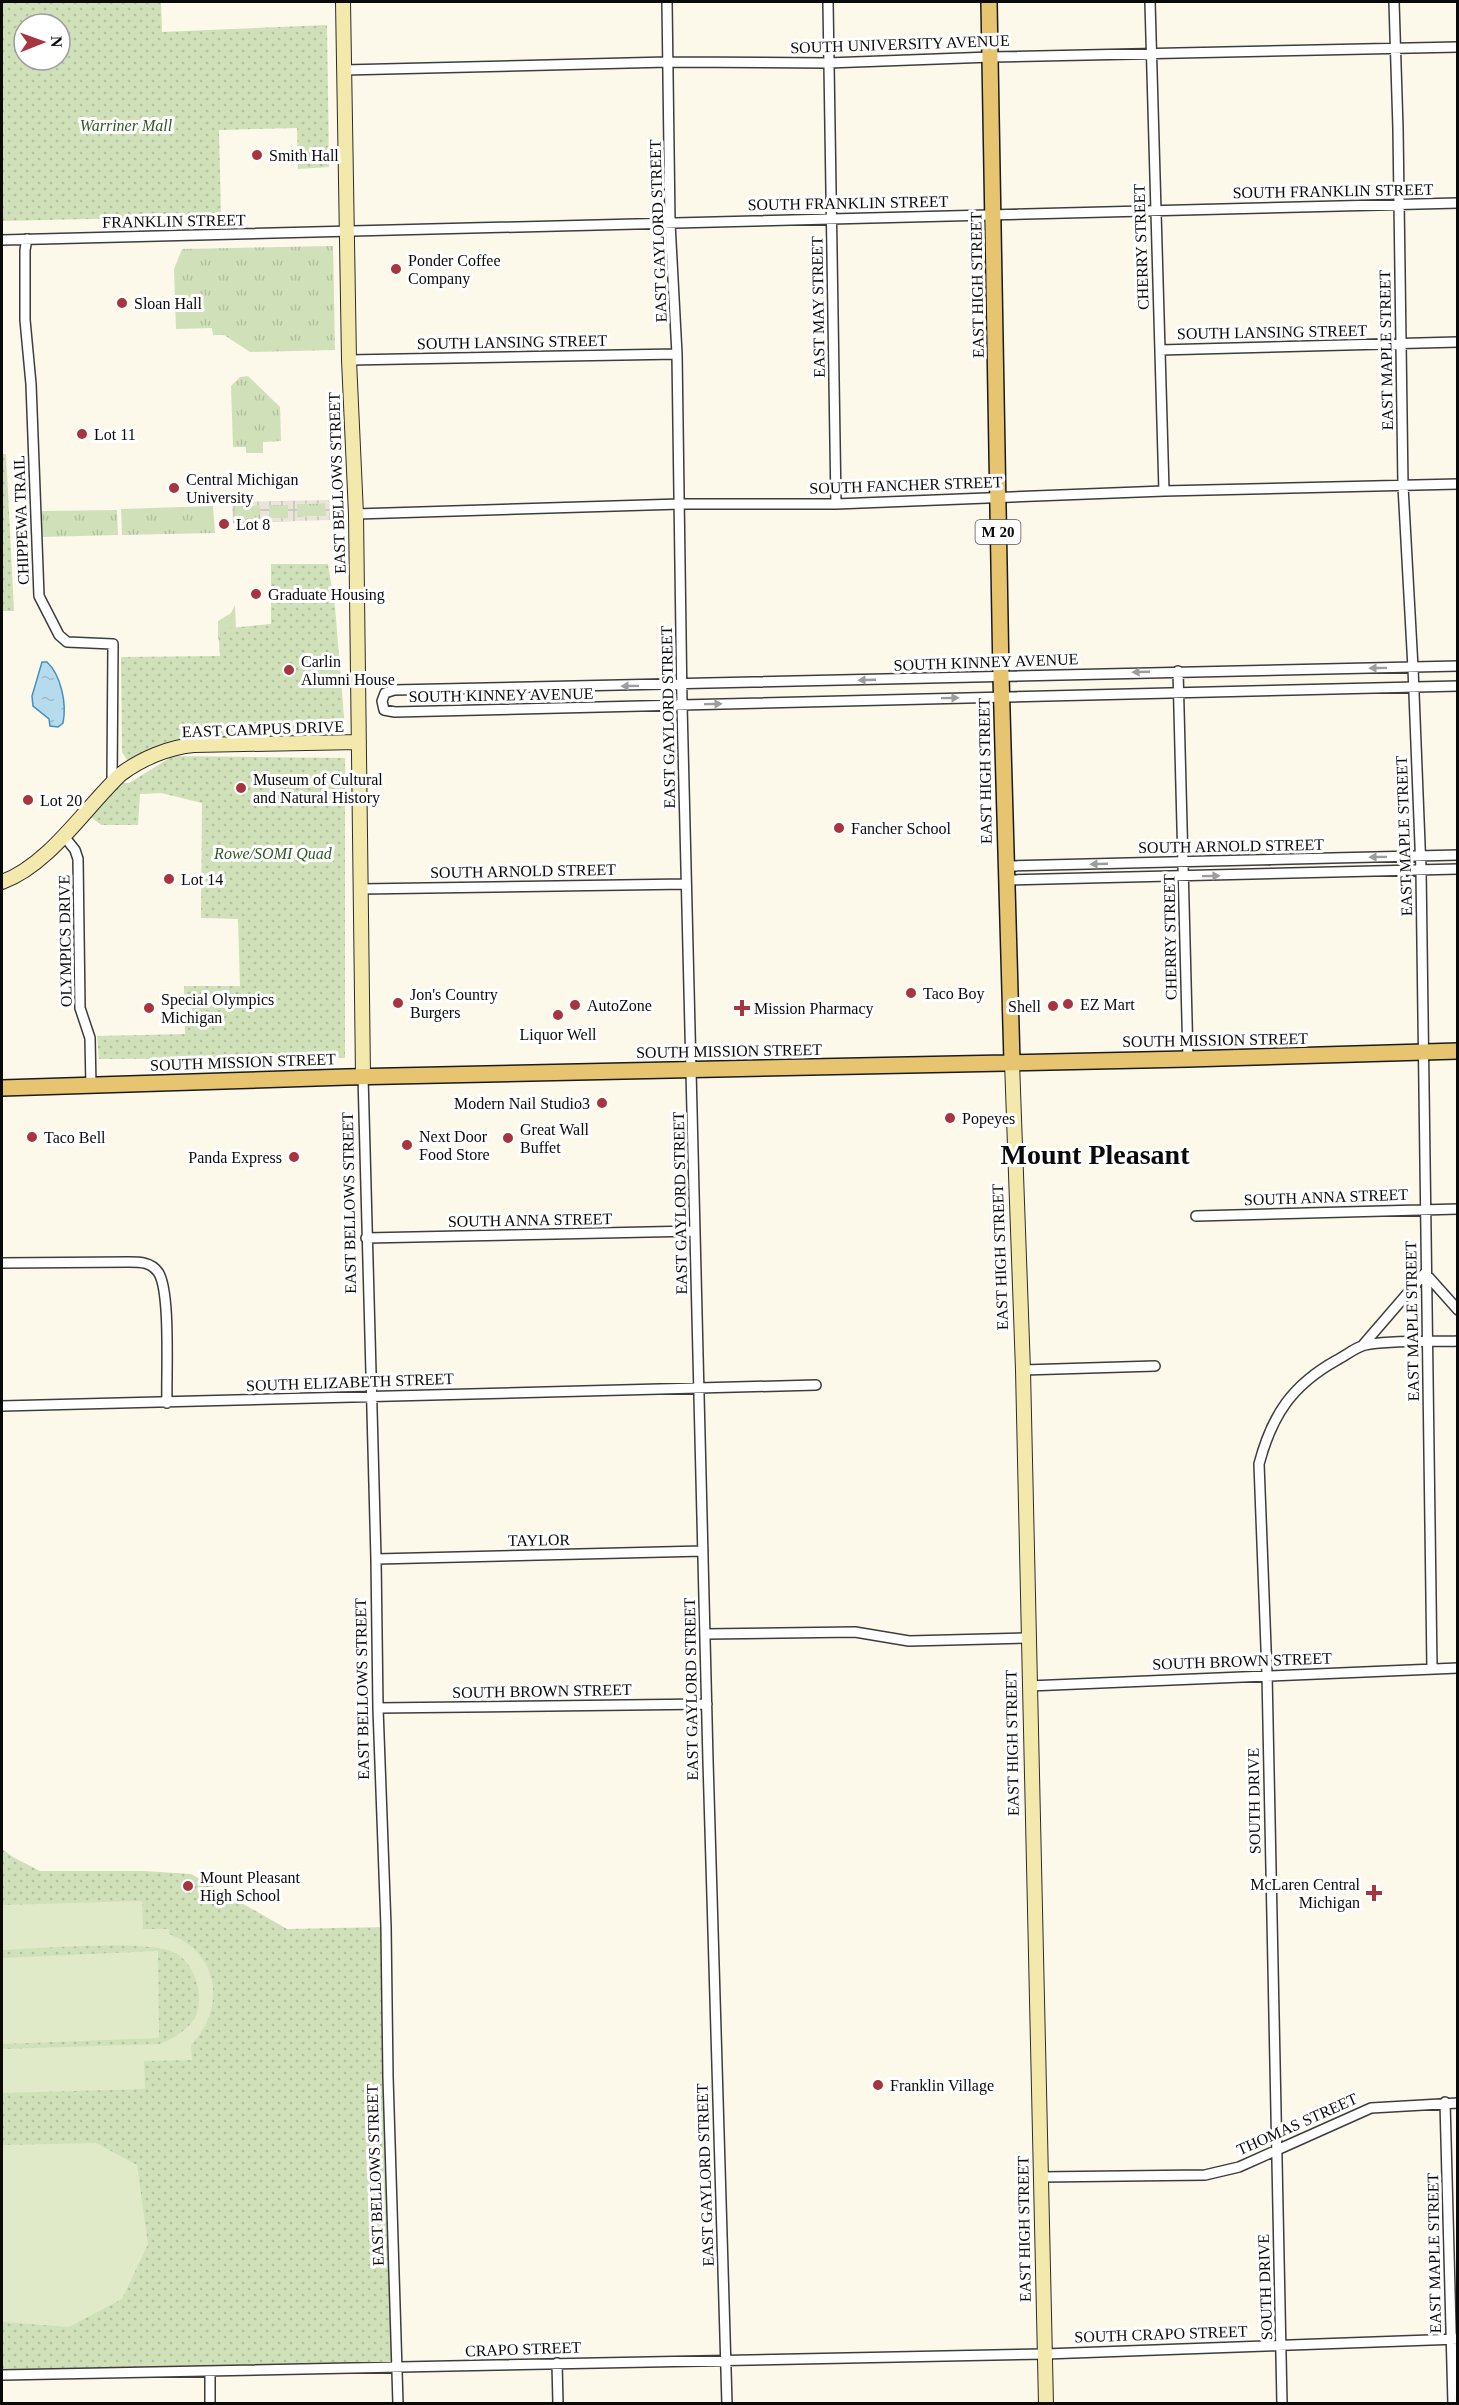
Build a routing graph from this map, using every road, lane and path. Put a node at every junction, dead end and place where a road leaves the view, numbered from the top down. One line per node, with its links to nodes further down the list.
1 (343, 2): 13 (street, EAST BELLOWS STREET)
2 (667, 2): 11 (street, EAST GAYLORD STREET)
3 (828, 2): 12 (street, EAST MAY STREET)
4 (989, 2): 10 (main road, EAST HIGH STREET / M 20)
5 (1150, 2): 9 (street, CHERRY STREET)
6 (1394, 2): 8 (street, EAST MAPLE STREET)
7 (1458, 47): 8 (street, SOUTH UNIVERSITY AVENUE)
8 (1396, 48): 9 (street, SOUTH UNIVERSITY AVENUE); 15 (street, EAST MAPLE STREET)
9 (1151, 53): 10 (street, SOUTH UNIVERSITY AVENUE); 16 (street, CHERRY STREET)
10 (991, 57): 12 (street, SOUTH UNIVERSITY AVENUE); 17 (main road, EAST HIGH STREET / M 20)
11 (668, 63): 12 (street, SOUTH UNIVERSITY AVENUE); 13 (street, SOUTH UNIVERSITY AVENUE); 19 (street, EAST GAYLORD STREET)
12 (828, 63): 18 (street, EAST MAY STREET)
13 (344, 70): 20 (street, EAST BELLOWS STREET)
14 (1458, 203): 15 (street, SOUTH FRANKLIN STREET)
15 (1397, 204): 16 (street, SOUTH FRANKLIN STREET); 24 (street, EAST MAPLE STREET)
16 (1155, 211): 17 (street, SOUTH FRANKLIN STREET); 25 (street, CHERRY STREET)
17 (993, 215): 18 (street, SOUTH FRANKLIN STREET); 31 (main road, EAST HIGH STREET / M 20)
18 (831, 219): 19 (street, SOUTH FRANKLIN STREET); 33 (street, EAST MAY STREET)
19 (670, 223): 20 (street, SOUTH FRANKLIN STREET); 26 (street, EAST GAYLORD STREET)
20 (346, 231): 21 (street, FRANKLIN STREET); 27 (street, EAST BELLOWS STREET)
21 (27, 239): 22 (street, FRANKLIN STREET); 46 (street, CHIPPEWA TRAIL)
22 (2, 240)
23 (1458, 342): 24 (street, SOUTH LANSING STREET)
24 (1401, 344): 25 (street, SOUTH LANSING STREET); 29 (street, EAST MAPLE STREET)
25 (1160, 350): 30 (street, CHERRY STREET)
26 (677, 354): 27 (street, SOUTH LANSING STREET); 32 (street, EAST GAYLORD STREET)
27 (349, 360): 34 (street, EAST BELLOWS STREET)
28 (1458, 484): 29 (street, SOUTH FANCHER STREET)
29 (1403, 486): 30 (street, SOUTH FANCHER STREET); 36 (street, EAST MAPLE STREET)
30 (1164, 491): 31 (street, SOUTH FANCHER STREET)
31 (998, 497): 33 (street, SOUTH FANCHER STREET); 38 (main road, EAST HIGH STREET / M 20)
32 (680, 504): 33 (street, SOUTH FANCHER STREET); 34 (street, SOUTH FANCHER STREET); 39 (street, EAST GAYLORD STREET)
33 (836, 504)
34 (356, 514): 45 (street, EAST BELLOWS STREET)
35 (1458, 666): 36 (street, SOUTH KINNEY AVENUE)
36 (1413, 668): 37 (street, SOUTH KINNEY AVENUE, one-way to 37); 41 (street, EAST MAPLE STREET)
37 (1178, 671): 38 (street, SOUTH KINNEY AVENUE, one-way to 38); 42 (street, CHERRY STREET)
38 (1001, 676): 39 (street, SOUTH KINNEY AVENUE, one-way to 39); 43 (main road, EAST HIGH STREET / M 20)
39 (682, 685): 44 (street, EAST GAYLORD STREET); 44 (street, SOUTH KINNEY AVENUE, one-way to 44)
40 (1458, 686): 41 (street, SOUTH KINNEY AVENUE)
41 (1414, 687): 42 (street, SOUTH KINNEY AVENUE); 49 (street, EAST MAPLE STREET)
42 (1179, 692): 43 (street, SOUTH KINNEY AVENUE); 50 (street, CHERRY STREET)
43 (1001, 697): 44 (street, SOUTH KINNEY AVENUE, one-way to 43); 53 (main road, EAST HIGH STREET / M 20)
44 (682, 705): 56 (street, EAST GAYLORD STREET)
45 (359, 742): 46 (street, EAST CAMPUS DRIVE); 57 (street, EAST BELLOWS STREET)
46 (112, 783): 47 (street, EAST CAMPUS DRIVE)
47 (63, 835): 55 (street, EAST CAMPUS DRIVE); 64 (street, OLYMPICS DRIVE)
48 (1458, 855): 49 (street, SOUTH ARNOLD STREET)
49 (1420, 856): 50 (street, SOUTH ARNOLD STREET, one-way to 50); 52 (street, EAST MAPLE STREET)
50 (1184, 862): 53 (street, SOUTH ARNOLD STREET, one-way to 53); 54 (street, CHERRY STREET)
51 (1458, 869): 52 (street, SOUTH ARNOLD STREET)
52 (1421, 870): 54 (street, SOUTH ARNOLD STREET, one-way to 52); 59 (street, EAST MAPLE STREET)
53 (1005, 873): 54 (street, SOUTH ARNOLD STREET); 61 (main road, EAST HIGH STREET / M 20)
54 (1184, 876): 60 (street, CHERRY STREET)
55 (2, 882)
56 (686, 884): 57 (street, SOUTH ARNOLD STREET); 62 (street, EAST GAYLORD STREET)
57 (360, 889): 63 (street, EAST BELLOWS STREET)
58 (1458, 1051): 59 (main road, SOUTH MISSION STREET)
59 (1424, 1052): 60 (main road, SOUTH MISSION STREET); 67 (street, EAST MAPLE STREET)
60 (1188, 1059): 61 (main road, SOUTH MISSION STREET)
61 (1012, 1062): 62 (main road, SOUTH MISSION STREET); 78 (street, EAST HIGH STREET)
62 (692, 1070): 63 (main road, SOUTH MISSION STREET); 69 (street, EAST GAYLORD STREET)
63 (363, 1076): 64 (main road, SOUTH MISSION STREET); 70 (street, EAST BELLOWS STREET)
64 (91, 1086): 65 (main road, SOUTH MISSION STREET)
65 (2, 1088)
66 (1458, 1209): 67 (street, SOUTH ANNA STREET)
67 (1426, 1210): 68 (street, SOUTH ANNA STREET); 72 (street, EAST MAPLE STREET)
68 (1196, 1216)
69 (695, 1231): 70 (street, SOUTH ANNA STREET); 80 (street, EAST GAYLORD STREET)
70 (366, 1238): 81 (street, EAST BELLOWS STREET)
71 (2, 1263): 82 (street)
72 (1425, 1273): 73 (street); 75 (street, EAST MAPLE STREET); 76 (street)
73 (1458, 1310)
74 (1458, 1341): 75 (street, SOUTH DRIVE)
75 (1428, 1342): 76 (street, SOUTH DRIVE); 89 (street, EAST MAPLE STREET)
76 (1364, 1345): 90 (street, SOUTH DRIVE)
77 (1155, 1366): 78 (street)
78 (1023, 1370): 87 (street, EAST HIGH STREET)
79 (816, 1385): 80 (street, SOUTH ELIZABETH STREET)
80 (700, 1388): 81 (street, SOUTH ELIZABETH STREET); 84 (street, EAST GAYLORD STREET)
81 (371, 1395): 82 (street, SOUTH ELIZABETH STREET); 85 (street, EAST BELLOWS STREET)
82 (167, 1403): 83 (street, SOUTH ELIZABETH STREET)
83 (2, 1406)
84 (703, 1551): 85 (street, TAYLOR); 86 (street, EAST GAYLORD STREET)
85 (376, 1559): 93 (street, EAST BELLOWS STREET)
86 (706, 1634): 87 (street); 92 (street, EAST GAYLORD STREET)
87 (1028, 1638): 91 (street, EAST HIGH STREET)
88 (1458, 1668): 89 (street, SOUTH BROWN STREET)
89 (1432, 1669): 90 (street, SOUTH BROWN STREET)
90 (1267, 1674): 91 (street, SOUTH BROWN STREET); 96 (street, SOUTH DRIVE)
91 (1029, 1686): 97 (street, EAST HIGH STREET)
92 (707, 1704): 93 (street, SOUTH BROWN STREET); 101 (street, EAST GAYLORD STREET)
93 (378, 1708): 103 (street, EAST BELLOWS STREET)
94 (1445, 2102): 95 (street, THOMAS STREET); 96 (street, THOMAS STREET); 98 (street, EAST MAPLE STREET)
95 (1458, 2103)
96 (1276, 2149): 97 (street, THOMAS STREET); 99 (street, SOUTH DRIVE)
97 (1041, 2177): 100 (street, EAST HIGH STREET)
98 (1454, 2339): 99 (street, SOUTH CRAPO STREET); 112 (street, EAST MAPLE STREET)
99 (1282, 2345): 100 (street, SOUTH CRAPO STREET); 111 (street, SOUTH DRIVE)
100 (1045, 2354): 101 (street, CRAPO STREET); 110 (street, EAST HIGH STREET)
101 (726, 2360): 102 (street, CRAPO STREET); 109 (street, EAST GAYLORD STREET)
102 (557, 2363): 103 (street, CRAPO STREET); 108 (street)
103 (397, 2367): 104 (street, CRAPO STREET); 107 (street, EAST BELLOWS STREET)
104 (210, 2371): 105 (street, CRAPO STREET); 106 (street)
105 (2, 2375)
106 (210, 2403)
107 (398, 2403)
108 (558, 2403)
109 (727, 2403)
110 (1046, 2403)
111 (1282, 2403)
112 (1453, 2403)

